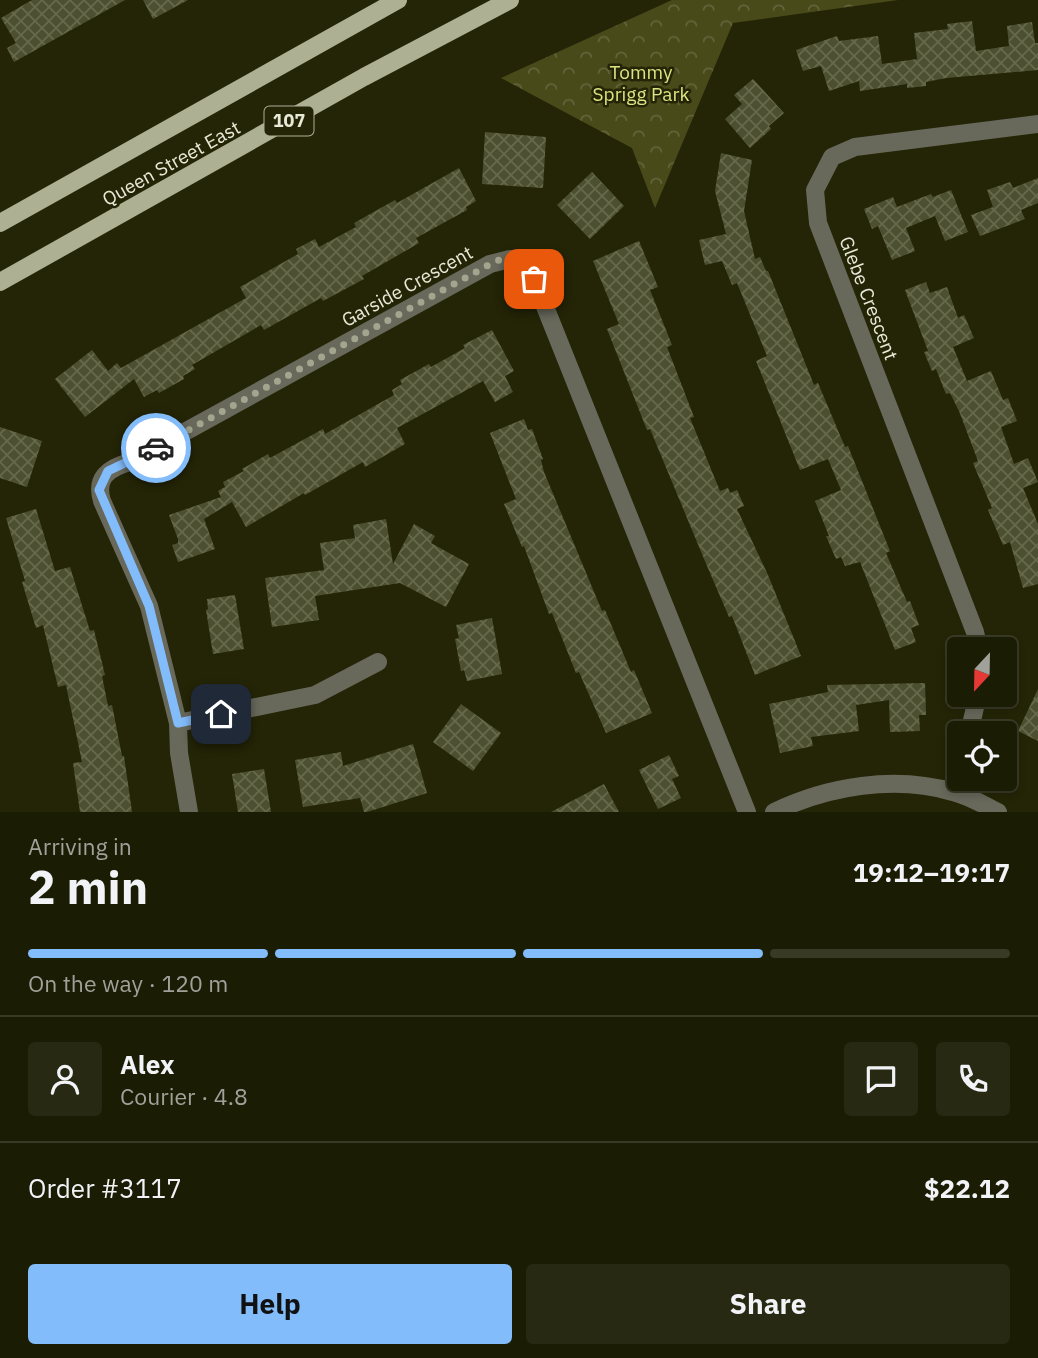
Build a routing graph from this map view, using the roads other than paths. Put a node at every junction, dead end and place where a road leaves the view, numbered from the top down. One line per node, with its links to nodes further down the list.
1 (398, 0): 4 (main road, Queen Street East / 107)
2 (510, 0): 5 (main road, Queen Street East / 107)
3 (1038, 124): 6 (street, Glebe Crescent)
4 (0, 223)
5 (0, 282)
6 (976, 637)
7 (379, 662): 8 (street)
8 (178, 723): 10 (street, Garside Crescent); 11 (street, Garside Crescent)
9 (954, 792): 12 (street); 13 (street)
10 (189, 812)
11 (747, 812)
12 (775, 812)
13 (998, 812)

